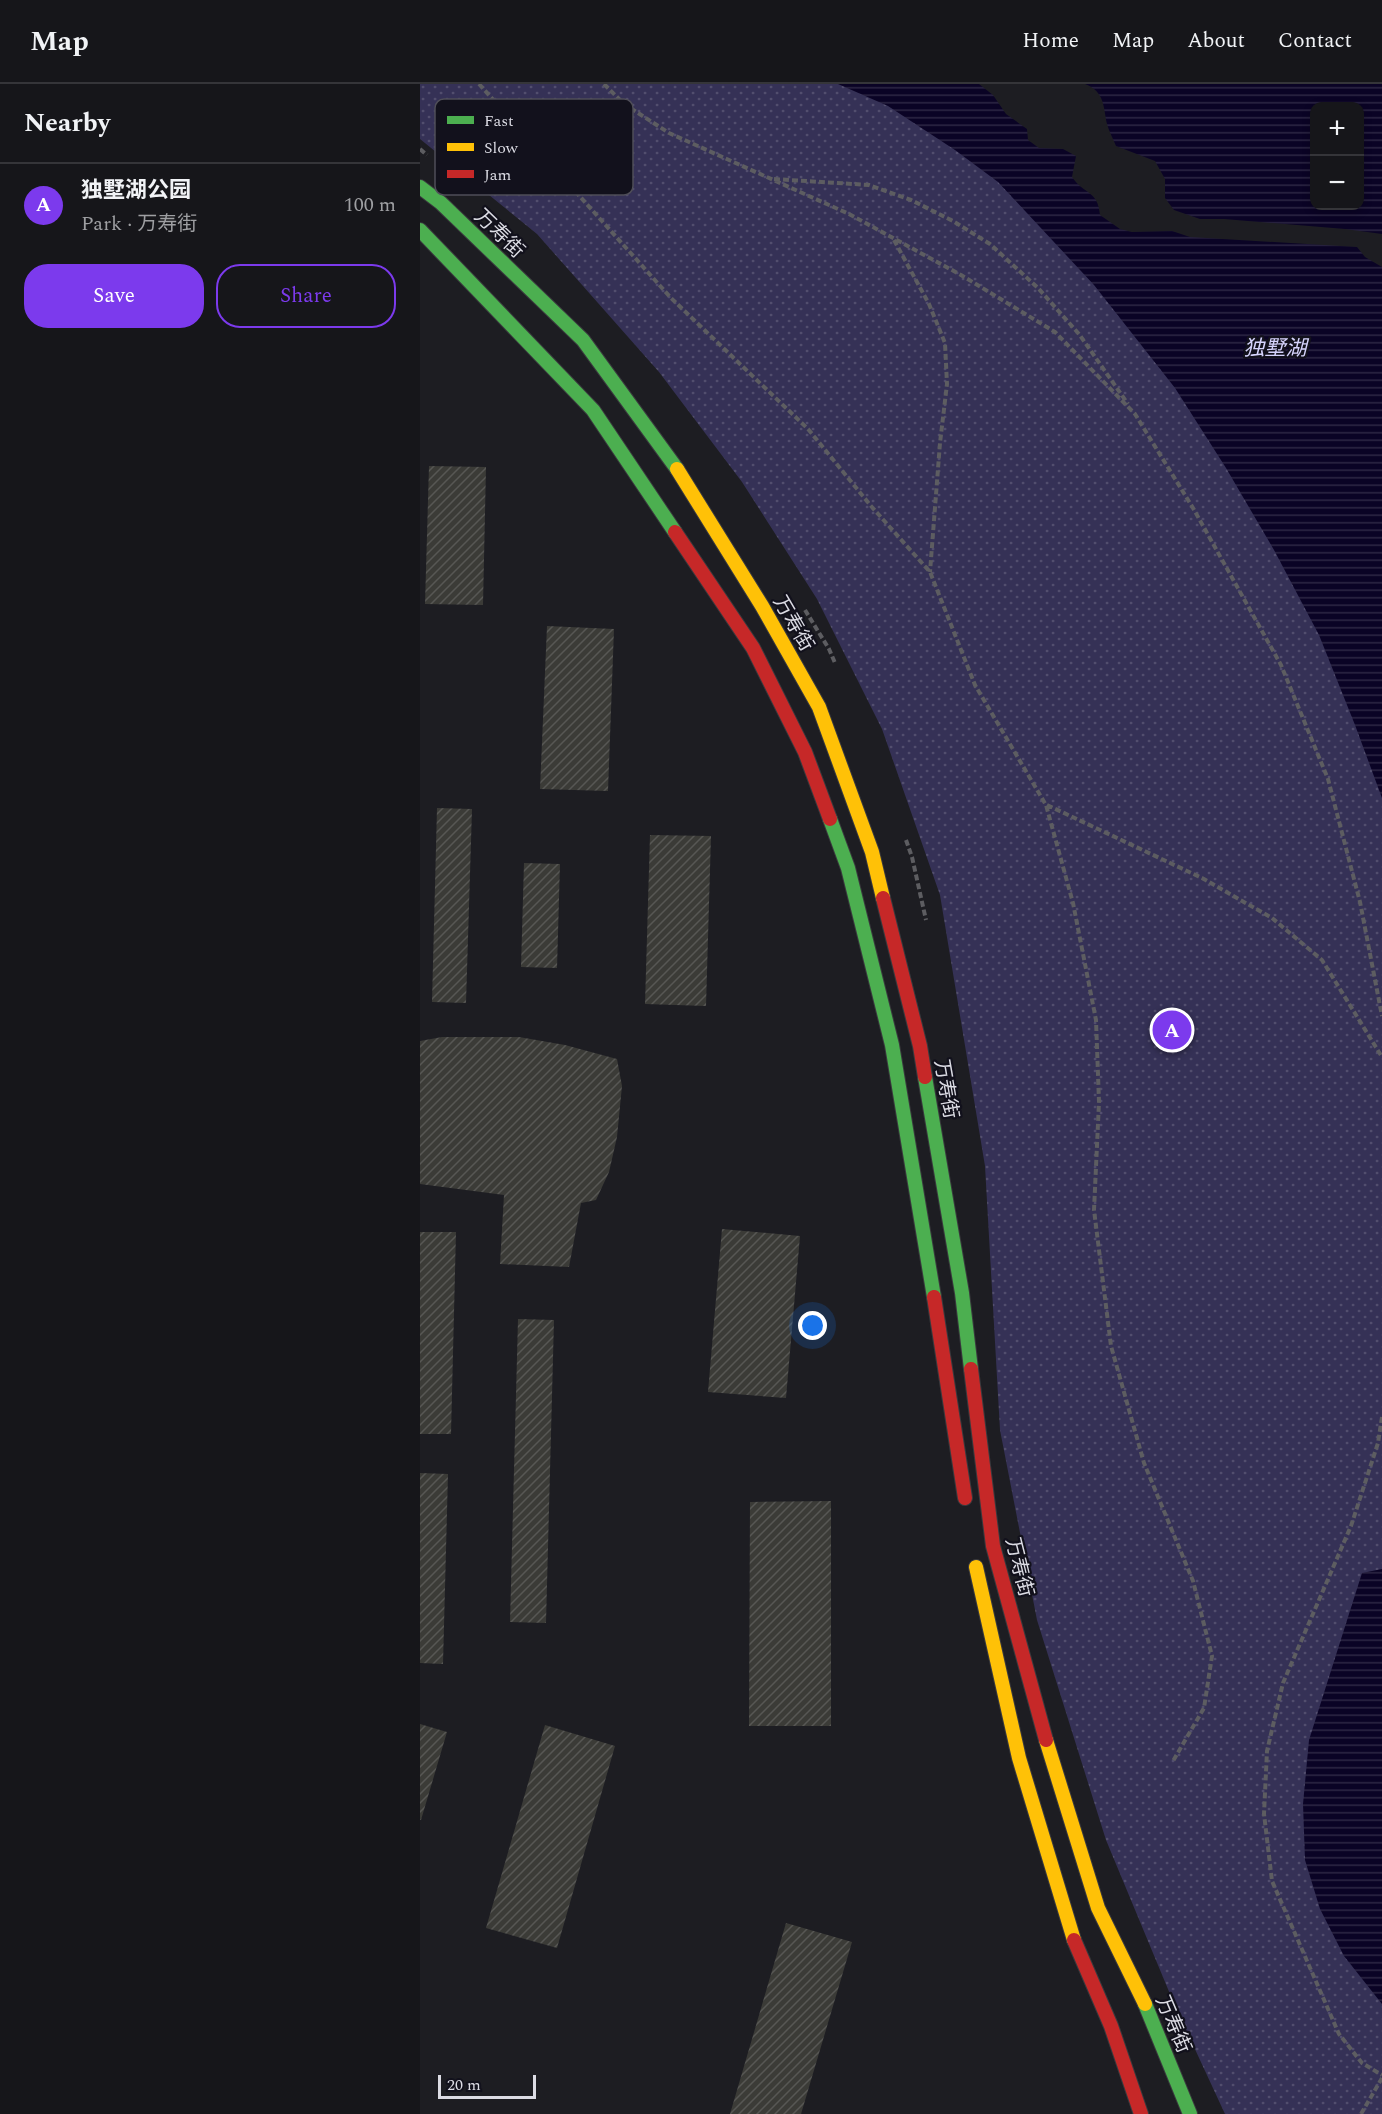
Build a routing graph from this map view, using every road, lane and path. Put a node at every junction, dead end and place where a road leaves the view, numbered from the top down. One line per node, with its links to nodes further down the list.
1 (479, 84): 3 (path)
2 (604, 84): 4 (path)
3 (492, 99)
4 (619, 99)
5 (633, 110): 6 (path)
6 (770, 179): 10 (path); 11 (path)
7 (420, 187): 22 (street, 万寿街)
8 (579, 195): 12 (path)
9 (420, 230): 17 (street)
10 (894, 239): 11 (path); 12 (path)
11 (1135, 414): 14 (path)
12 (930, 572): 13 (path)
13 (1046, 805): 15 (path); 19 (path)
14 (1382, 1016)
15 (1382, 1057)
16 (1382, 1417): 20 (path)
17 (967, 1511)
18 (974, 1557): 21 (street)
19 (1173, 1761)
20 (1382, 2077): 23 (path)
21 (1141, 2114)
22 (1190, 2114)
23 (1361, 2114)

